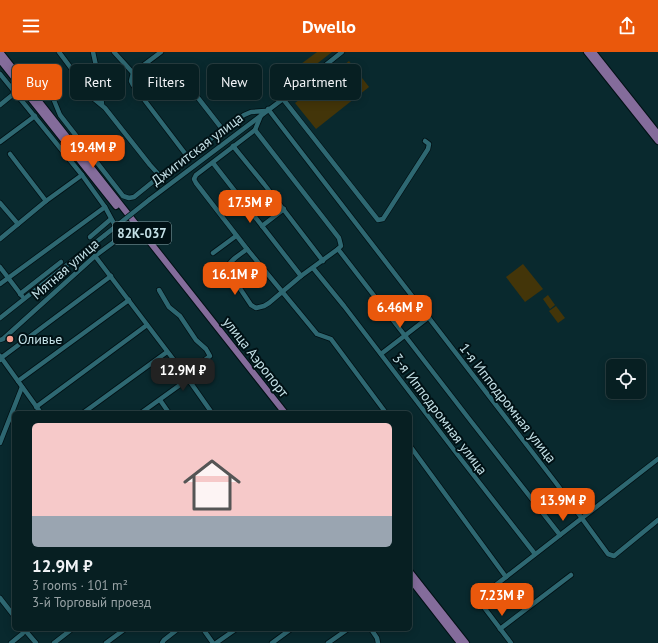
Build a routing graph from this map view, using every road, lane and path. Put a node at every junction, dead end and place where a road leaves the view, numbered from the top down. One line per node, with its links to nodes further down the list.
1 (0, 52): 86 (main road, улица Аэропорт / 82К-037)
2 (59, 52): 24 (street)
3 (93, 52): 24 (street)
4 (114, 52): 12 (street)
5 (161, 52): 10 (street)
6 (342, 52): 11 (street, Джигитская улица)
7 (587, 52): 31 (main road)
8 (593, 52): 29 (main road)
9 (0, 60): 85 (main road, улица Аэропорт)
10 (145, 64)
11 (327, 64)
12 (133, 73): 14 (street)
13 (0, 74): 15 (street, Мятная улица)
14 (133, 85)
15 (12, 88)
16 (12, 95): 23 (street)
17 (199, 99): 27 (street)
18 (22, 100): 26 (street, Мятная улица)
19 (54, 100): 38 (street)
20 (144, 100): 35 (street)
21 (282, 100): 25 (street, Джигитская улица)
22 (284, 100): 30 (street)
23 (0, 105)
24 (102, 105): 38 (street)
25 (265, 111): 27 (street); 28 (street); 64 (street, Джигитская улица, bridge); 66 (street, 1-я Ипподромная улица)
26 (35, 116): 32 (street); 37 (street, Мятная улица)
27 (223, 130): 35 (street)
28 (255, 130): 33 (street); 50 (street)
29 (658, 134)
30 (425, 141)
31 (658, 141)
32 (0, 142)
33 (233, 146): 36 (street); 42 (street)
34 (10, 154): 39 (street)
35 (187, 156): 38 (street)
36 (213, 163): 45 (street); 46 (street)
37 (82, 176): 39 (street); 41 (street, Мятная улица)
38 (160, 176)
39 (46, 201): 44 (street)
40 (0, 203): 44 (street)
41 (105, 207): 43 (street, Мятная улица); 59 (street)
42 (284, 210): 45 (street); 53 (street)
43 (112, 219): 47 (street); 52 (street, Мятная улица)
44 (18, 224): 48 (street)
45 (262, 226): 58 (street)
46 (236, 236): 49 (street); 51 (street)
47 (90, 237)
48 (0, 238)
49 (247, 249): 62 (street); 62 (street)
50 (338, 249): 53 (street); 69 (street)
51 (213, 253)
52 (94, 256): 57 (street); 70 (street, Мятная улица)
53 (323, 261): 56 (street)
54 (61, 262): 63 (street)
55 (0, 267): 59 (street)
56 (313, 268): 58 (street); 72 (street, 3-я Ипподромная улица)
57 (111, 276): 65 (street); 73 (street)
58 (301, 276): 62 (street)
59 (9, 278): 60 (street); 63 (street)
60 (0, 284)
61 (159, 290): 74 (street)
62 (281, 291): 87 (street)
63 (20, 294): 64 (street)
64 (24, 299): 67 (street, Джигитская улица)
65 (129, 300): 68 (street); 75 (street)
66 (429, 317): 69 (street); 92 (street, 1-я Ипподромная улица)
67 (0, 318)
68 (147, 325): 71 (street); 78 (street)
69 (405, 336): 72 (street); 94 (street)
70 (0, 340)
71 (167, 352): 74 (street); 81 (street)
72 (381, 354): 95 (street, 3-я Ипподромная улица)
73 (0, 358): 75 (street)
74 (186, 376): 77 (street); 84 (street)
75 (18, 381): 76 (street)
76 (22, 387): 78 (street); 79 (street)
77 (160, 400): 82 (street); 83 (street)
78 (36, 407): 80 (street)
79 (13, 411)
80 (39, 411)
81 (86, 411)
82 (144, 411)
83 (168, 411)
84 (211, 411)
85 (278, 411)
86 (282, 411)
87 (385, 411)
88 (12, 412): 89 (street)
89 (0, 443)
90 (412, 449): 98 (street)
91 (658, 459): 92 (street)
92 (582, 518): 93 (street, 1-я Ипподромная улица); 94 (street)
93 (658, 520)
94 (560, 535): 95 (street)
95 (536, 554): 98 (street)
96 (412, 575): 124 (main road)
97 (572, 575): 102 (street)
98 (506, 577): 102 (street)
99 (412, 582): 123 (main road)
100 (0, 598): 101 (street)
101 (12, 613)
102 (500, 629): 125 (street)
103 (24, 631): 113 (street)
104 (26, 631): 114 (street)
105 (69, 631): 115 (street)
106 (121, 631): 116 (street)
107 (175, 631): 117 (street)
108 (204, 631): 118 (street)
109 (233, 631): 119 (street)
110 (288, 631): 120 (street)
111 (345, 631): 121 (street)
112 (372, 631): 122 (street)
113 (11, 643)
114 (36, 643)
115 (54, 643)
116 (106, 643)
117 (162, 643)
118 (213, 643)
119 (216, 643)
120 (272, 643)
121 (328, 643)
122 (378, 643)
123 (460, 643)
124 (466, 643)
125 (511, 643)

